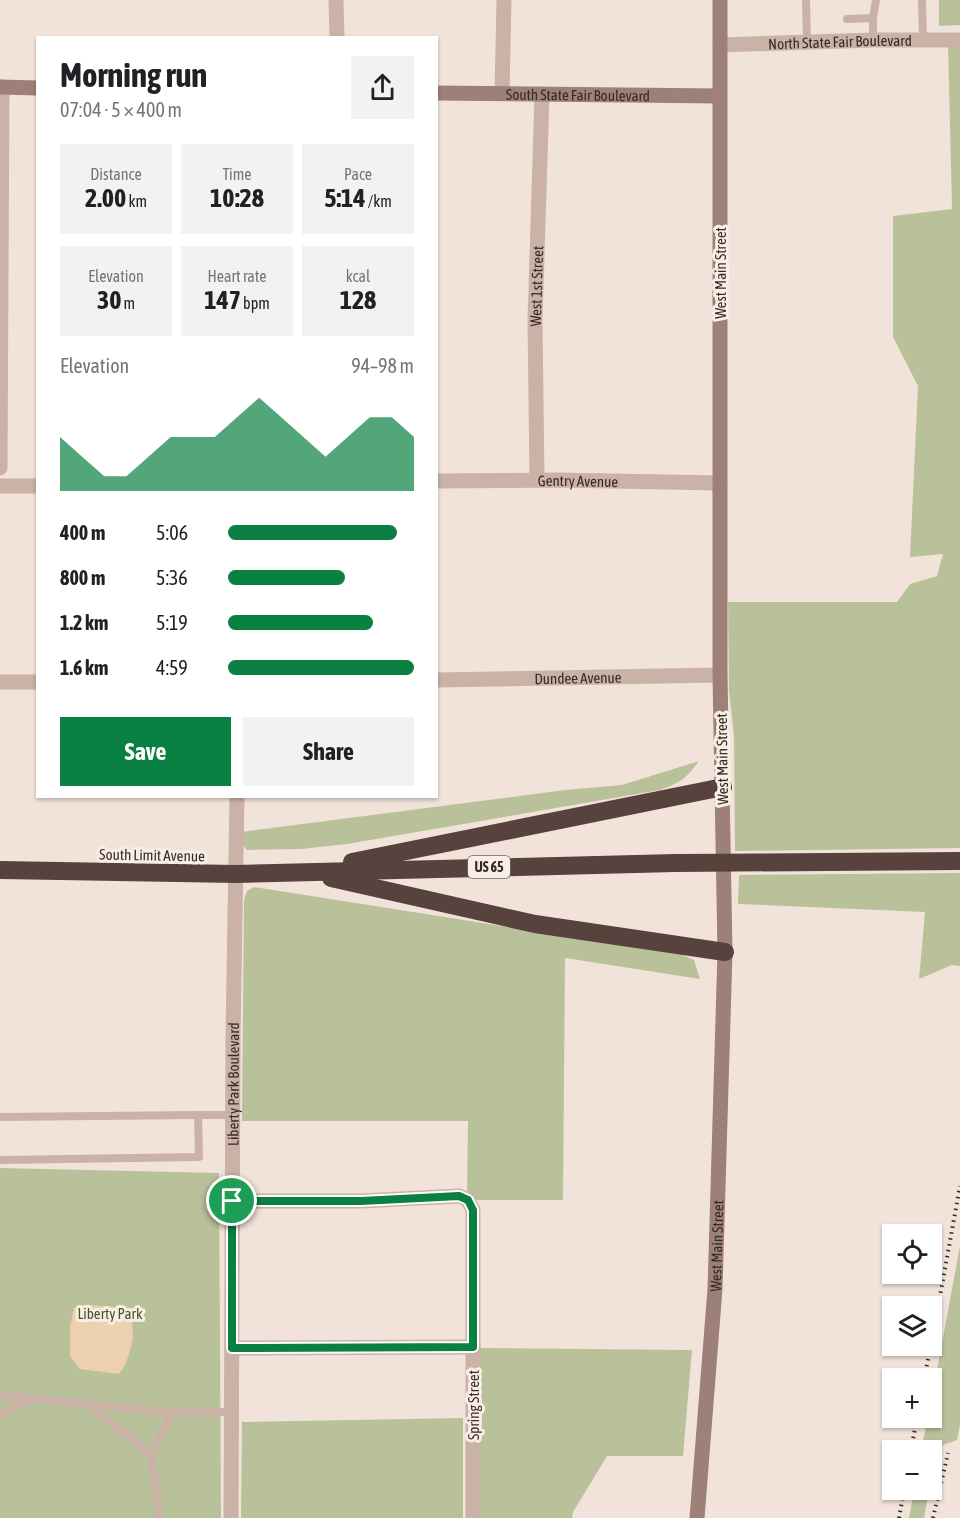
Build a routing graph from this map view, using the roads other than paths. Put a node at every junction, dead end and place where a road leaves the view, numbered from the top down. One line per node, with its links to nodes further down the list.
1 (336, 0): 9 (street)
2 (504, 0): 18 (street)
3 (720, 0): 14 (main road, West Main Street)
4 (806, 0): 13 (lane)
5 (876, 0): 7 (lane)
6 (922, 0): 11 (lane)
7 (873, 18): 8 (lane); 10 (lane)
8 (846, 19)
9 (337, 36)
10 (873, 40): 11 (street, North State Fair Boulevard); 13 (street, North State Fair Boulevard)
11 (923, 40): 12 (street, North State Fair Boulevard)
12 (960, 40)
13 (807, 42): 14 (street, North State Fair Boulevard)
14 (720, 45): 20 (main road, West Main Street)
15 (1, 87): 16 (main road); 21 (street)
16 (36, 88)
17 (438, 93): 18 (main road, South State Fair Boulevard)
18 (502, 93): 19 (main road, South State Fair Boulevard)
19 (542, 94): 20 (main road, South State Fair Boulevard); 22 (street, West 1st Street)
20 (719, 96): 24 (main road, West Main Street)
21 (0, 468)
22 (537, 480): 23 (street, Gentry Avenue); 24 (street, Gentry Avenue)
23 (438, 481)
24 (720, 483): 27 (main road, West Main Street)
25 (0, 486): 26 (street)
26 (36, 486)
27 (720, 675): 28 (street, Dundee Avenue); 31 (main road, West Main Street)
28 (438, 680)
29 (0, 682): 30 (street)
30 (36, 682)
31 (723, 787): 35 (highway); 37 (main road, West Main Street)
32 (237, 798): 36 (street, Liberty Park Boulevard)
33 (960, 861): 35 (highway, US 65)
34 (0, 870): 36 (highway, South Limit Avenue / US 65)
35 (303, 872): 36 (highway, South Limit Avenue / US 65); 37 (highway)
36 (236, 874): 38 (street, Liberty Park Boulevard)
37 (725, 952): 55 (main road, West Main Street)
38 (233, 1114): 39 (lane); 42 (street, Liberty Park Boulevard)
39 (198, 1115): 40 (lane); 41 (lane)
40 (0, 1117)
41 (0, 1160)
42 (232, 1201): 43 (street, Spring Street); 44 (street, Liberty Park Boulevard)
43 (473, 1347): 44 (street); 54 (street, Spring Street)
44 (232, 1348): 48 (street, Liberty Park Boulevard)
45 (0, 1395): 46 (lane)
46 (31, 1399): 47 (lane); 50 (lane)
47 (89, 1405): 49 (lane); 51 (lane)
48 (231, 1412): 49 (lane); 53 (street, Liberty Park Boulevard)
49 (172, 1413): 51 (lane)
50 (0, 1415)
51 (151, 1455): 52 (lane)
52 (159, 1518)
53 (231, 1518)
54 (473, 1518)
55 (697, 1518)

